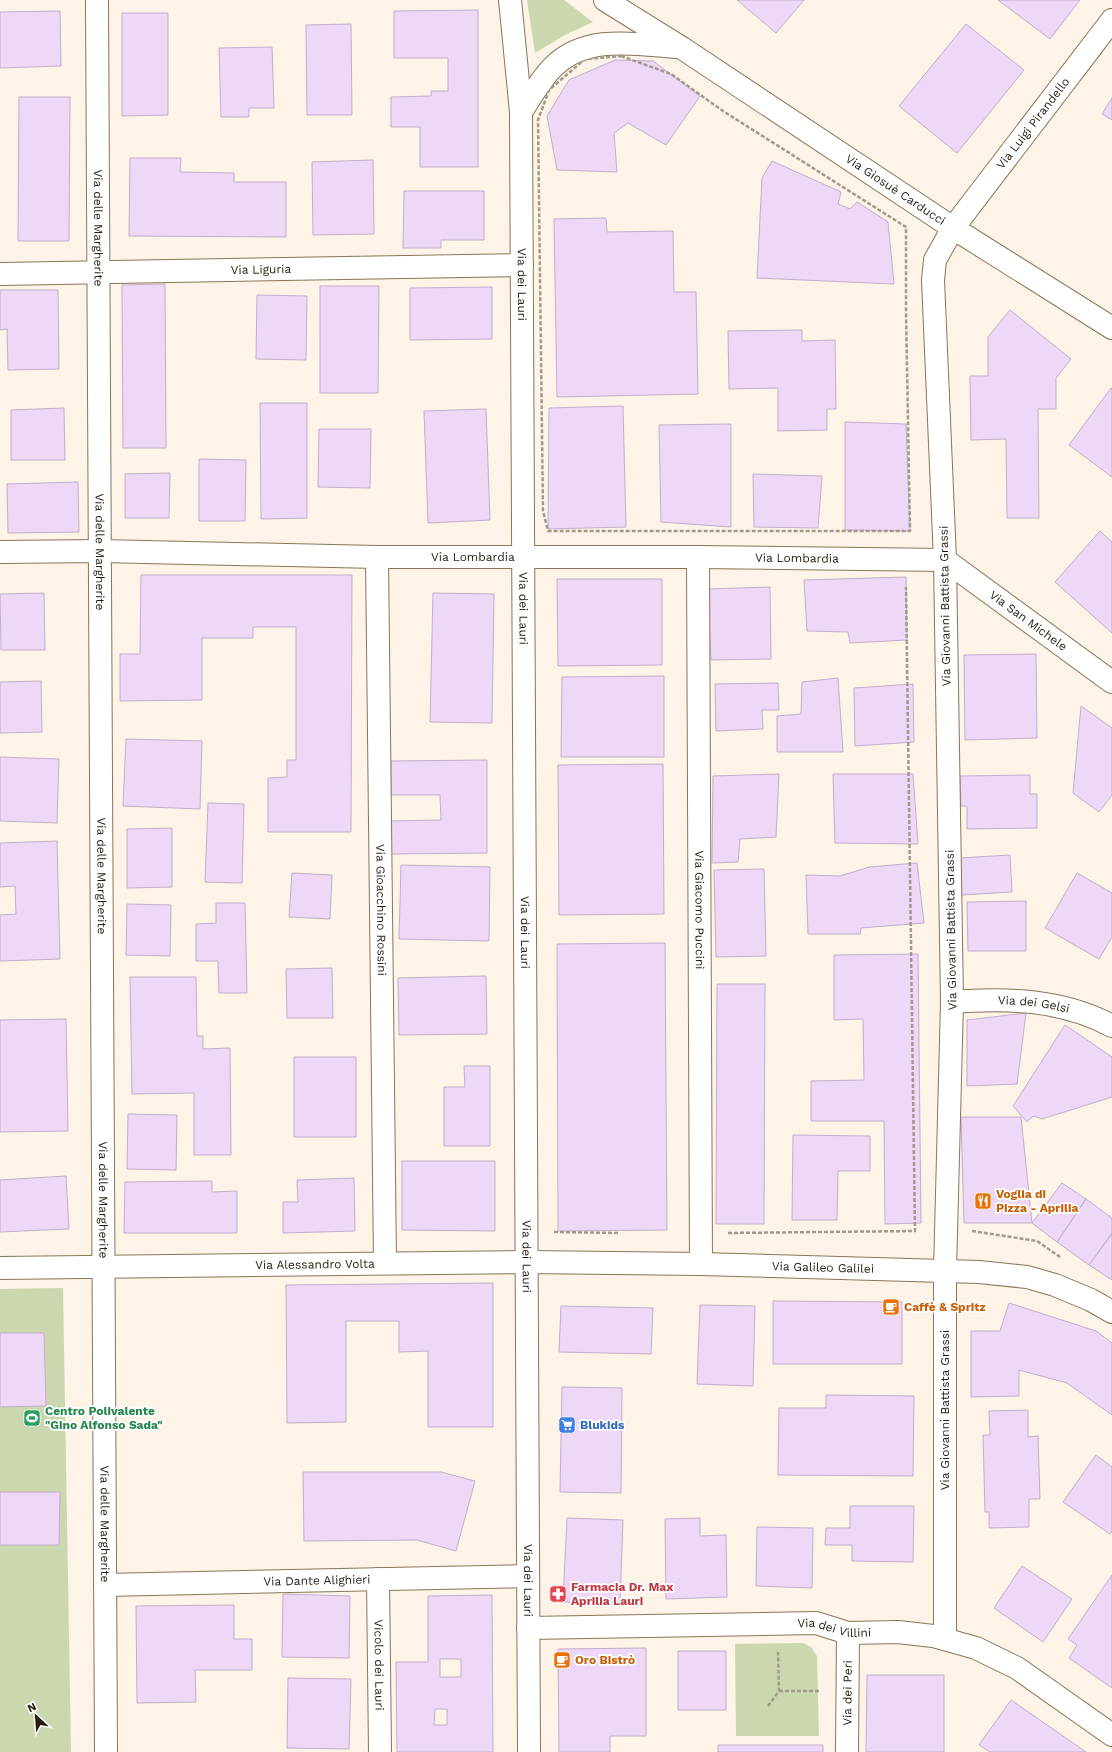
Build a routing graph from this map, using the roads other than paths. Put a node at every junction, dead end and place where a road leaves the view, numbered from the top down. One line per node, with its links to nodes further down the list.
1 (97, 0): 9 (street, Via delle Margherite)
2 (510, 0): 6 (street, Via dei Lauri)
3 (605, 0): 5 (street, Via Giosuè Carducci)
4 (1112, 20): 7 (street, Via Luigi Pirandello)
5 (682, 48): 6 (street); 7 (street, Via Giosuè Carducci)
6 (521, 112): 8 (street, Via dei Lauri)
7 (953, 228): 11 (street, Via Giosuè Carducci); 17 (street, Via Giovanni Battista Grassi)
8 (522, 265): 9 (street, Via Liguria); 15 (street, Via dei Lauri)
9 (100, 273): 10 (street, Via Liguria); 13 (street, Via delle Margherite)
10 (0, 274)
11 (1112, 328)
12 (0, 552): 13 (street, Via Lombardia)
13 (100, 552): 14 (street, Via Lombardia); 24 (street, Via delle Margherite)
14 (377, 557): 15 (street, Via Lombardia); 22 (street, Via Gioacchino Rossini)
15 (523, 557): 16 (street, Via Lombardia); 21 (street, Via dei Lauri)
16 (698, 557): 17 (street, Via Lombardia); 23 (street, Via Giacomo Puccini)
17 (945, 560): 18 (street, Via San Michele); 19 (street, Via Giovanni Battista Grassi)
18 (1112, 682)
19 (952, 1002): 20 (street, Via dei Gelsi); 26 (street, Via Giovanni Battista Grassi)
20 (1112, 1026)
21 (526, 1262): 22 (street, Via Alessandro Volta); 23 (street, Via Galileo Galilei); 28 (street, Via dei Lauri)
22 (384, 1263): 24 (street, Via Alessandro Volta)
23 (701, 1264): 26 (street, Via Galileo Galilei)
24 (103, 1267): 25 (street, Via Alessandro Volta); 30 (street, Via delle Margherite)
25 (0, 1268)
26 (945, 1271): 27 (street, Via Galileo Galilei); 33 (street, Via Giovanni Battista Grassi)
27 (1112, 1312)
28 (528, 1576): 29 (street, Via Dante Alighieri); 31 (street, Via dei Lauri)
29 (378, 1579): 30 (street, Via Dante Alighieri); 36 (street, Vicolo dei Lauri)
30 (105, 1585): 35 (street, Via delle Margherite)
31 (528, 1628): 32 (street, Via dei Villini); 37 (street, Via dei Lauri)
32 (848, 1633): 33 (street, Via dei Villini); 38 (street, Via dei Peri)
33 (945, 1638): 34 (street, Via dei Villini)
34 (1112, 1734)
35 (106, 1752)
36 (380, 1752)
37 (529, 1752)
38 (847, 1752)

